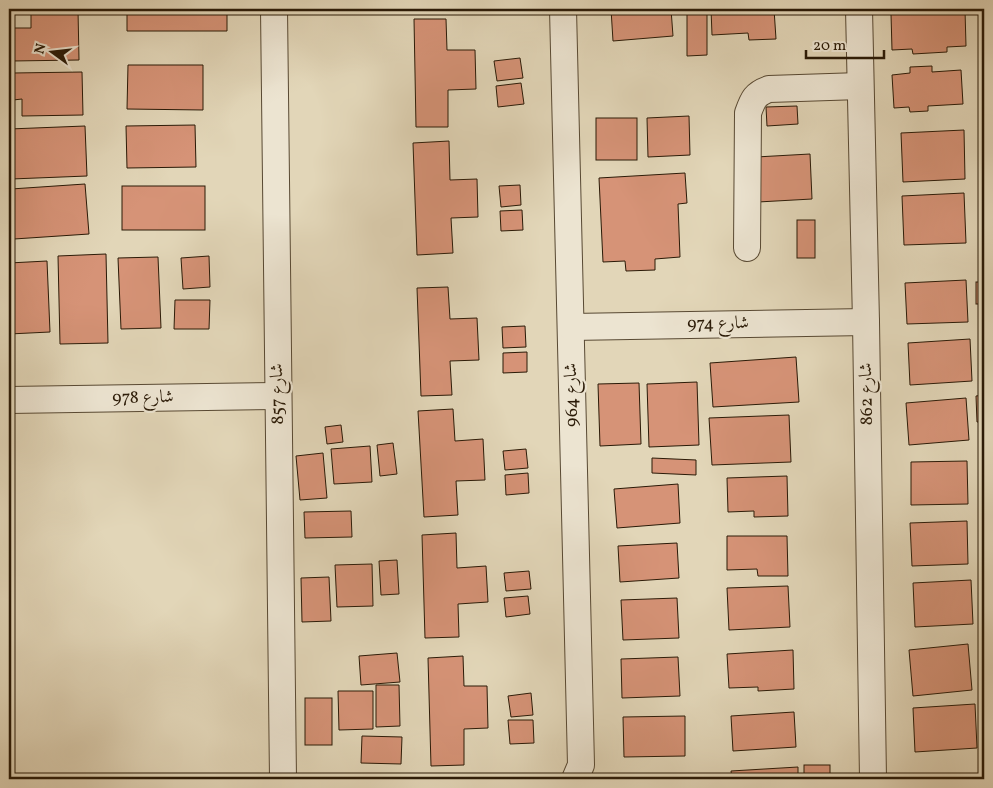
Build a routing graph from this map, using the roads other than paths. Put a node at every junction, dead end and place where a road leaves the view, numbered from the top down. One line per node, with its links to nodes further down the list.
1 (274, 9): 8 (street, شارع 857)
2 (564, 9): 7 (street, شارع 964)
3 (859, 9): 4 (street, شارع 862)
4 (860, 86): 5 (street); 6 (street, شارع 862)
5 (747, 248)
6 (866, 322): 7 (street, شارع 974); 12 (street, شارع 862)
7 (571, 327): 11 (street, شارع 964)
8 (278, 396): 9 (street, شارع 978); 10 (street, شارع 857)
9 (9, 400)
10 (283, 779)
11 (575, 779)
12 (873, 779)

